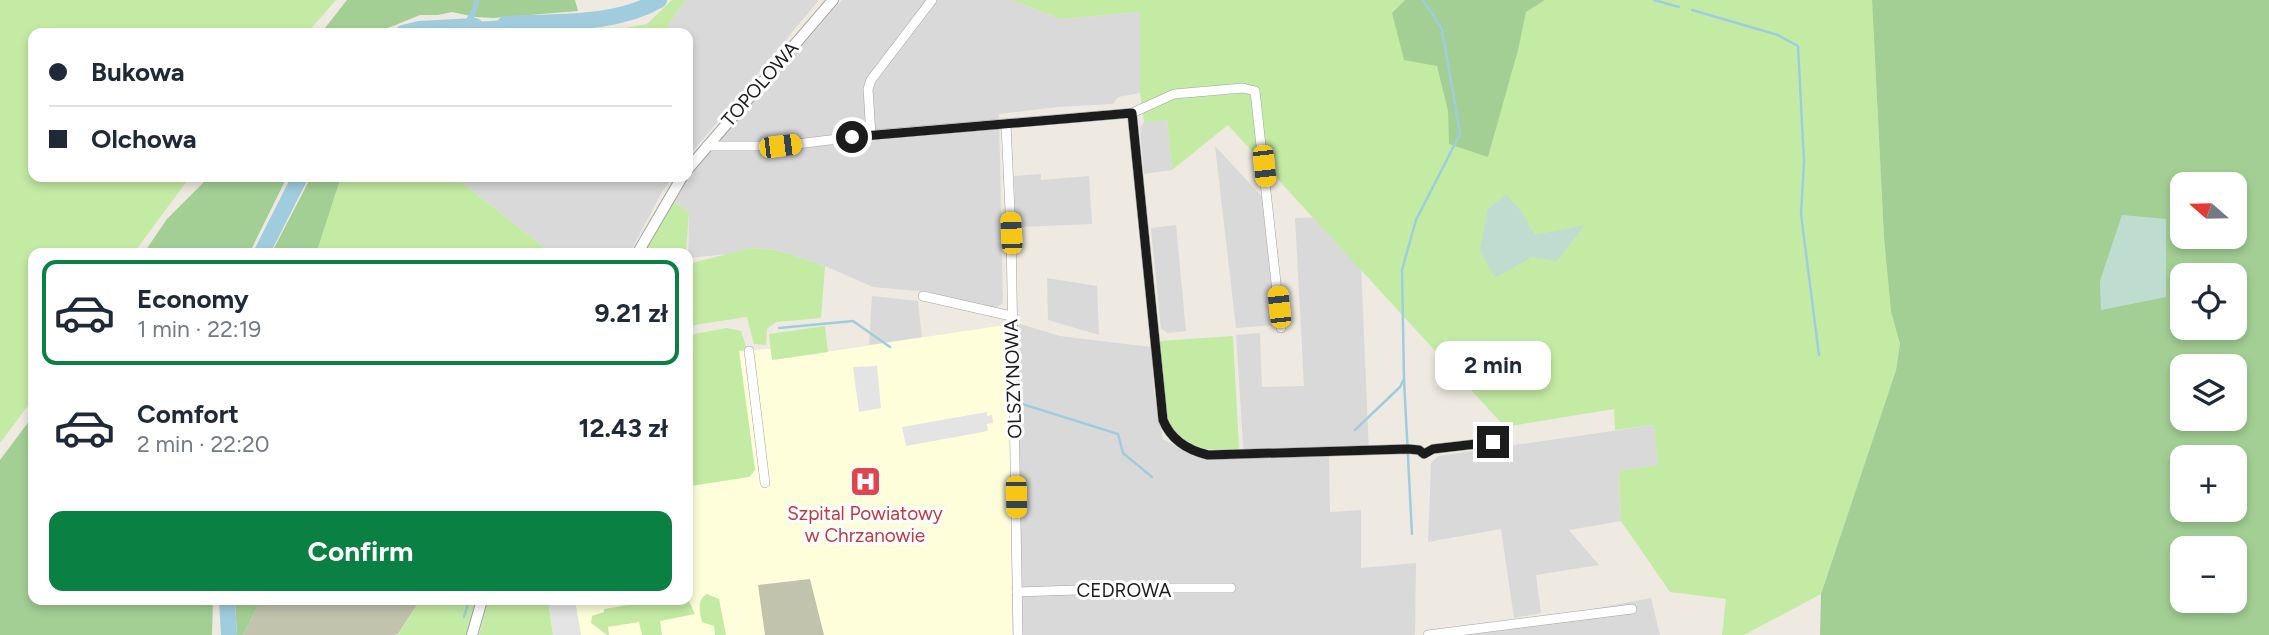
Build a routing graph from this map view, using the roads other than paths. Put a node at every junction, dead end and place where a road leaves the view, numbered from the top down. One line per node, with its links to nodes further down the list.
1 (833, 0): 6 (street, TOPOLOWA)
2 (932, 0): 5 (street)
3 (1132, 113): 4 (street); 12 (street); 14 (street)
4 (1006, 124): 5 (street); 11 (street, OLSZYNOWA)
5 (871, 135): 6 (street)
6 (707, 146): 7 (street, TOPOLOWA)
7 (693, 163)
8 (679, 182): 9 (street)
9 (641, 248)
10 (923, 296): 11 (street)
11 (1011, 316): 17 (street, OLSZYNOWA)
12 (1281, 328)
13 (749, 351): 15 (street)
14 (1493, 442)
15 (765, 483)
16 (1231, 588): 17 (street, CEDROWA)
17 (1017, 592): 21 (street, OLSZYNOWA)
18 (481, 605): 20 (street)
19 (1632, 608): 22 (street)
20 (473, 634)
21 (1018, 635)
22 (1429, 635)

